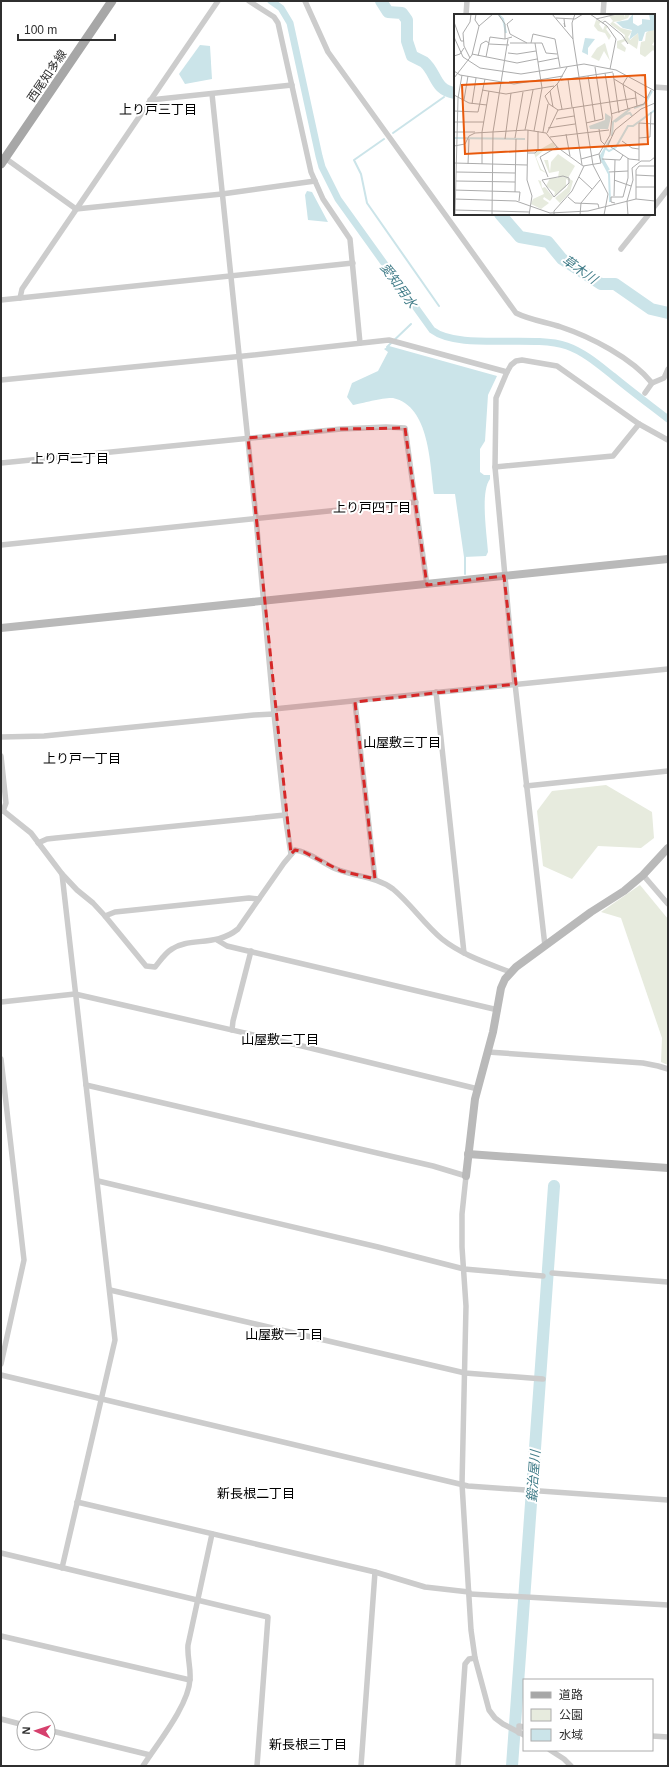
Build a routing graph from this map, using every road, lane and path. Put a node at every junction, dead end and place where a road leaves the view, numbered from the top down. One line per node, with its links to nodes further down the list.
1 (112, 1): 14 (main road, 西尾知多線)
2 (218, 1): 13 (street)
3 (250, 1): 9 (street)
4 (305, 1): 31 (street)
5 (467, 1): 7 (street)
6 (604, 1): 8 (street)
7 (466, 14)
8 (604, 14)
9 (292, 84): 12 (street); 15 (street)
10 (655, 87): 11 (street)
11 (668, 88)
12 (212, 94): 13 (street); 17 (street)
13 (150, 100): 19 (street)
14 (3, 161): 19 (street)
15 (315, 180): 17 (street); 22 (street)
16 (668, 189): 18 (street)
17 (222, 194): 19 (street); 23 (street)
18 (655, 206)
19 (76, 209): 24 (street)
20 (648, 215): 21 (street)
21 (621, 249)
22 (352, 263): 23 (street); 26 (street)
23 (231, 276): 24 (street); 27 (street)
24 (20, 298): 25 (street)
25 (1, 300)
26 (360, 343): 27 (street); 29 (street)
27 (239, 356): 30 (street); 34 (street)
28 (668, 369): 31 (street)
29 (507, 372): 33 (street); 37 (street)
30 (1, 380)
31 (652, 383): 32 (street)
32 (645, 393)
33 (639, 424): 35 (street); 37 (street)
34 (248, 438): 36 (street); 38 (street); 39 (street)
35 (668, 440)
36 (1, 463)
37 (495, 468): 42 (street)
38 (416, 502): 39 (street); 43 (street)
39 (256, 518): 40 (street); 44 (street)
40 (1, 545)
41 (668, 559): 42 (street)
42 (504, 576): 43 (street); 47 (street)
43 (427, 585): 44 (street)
44 (263, 601): 45 (street); 50 (street)
45 (1, 628)
46 (668, 669): 47 (street)
47 (516, 684): 48 (street); 54 (street)
48 (436, 692): 49 (street); 69 (street)
49 (355, 702): 50 (street); 62 (street)
50 (274, 712): 51 (street); 56 (street)
51 (1, 737)
52 (1, 756): 55 (street)
53 (668, 771): 54 (street)
54 (526, 786): 67 (street)
55 (2, 810): 57 (street)
56 (285, 815): 57 (street); 59 (street)
57 (38, 843): 60 (street)
58 (668, 848): 61 (street)
59 (291, 854): 62 (street); 63 (street)
60 (62, 874): 65 (street); 71 (street)
61 (643, 875): 64 (street); 67 (street)
62 (375, 879): 69 (street)
63 (259, 899): 65 (street); 66 (street)
64 (668, 904)
65 (105, 916): 66 (street)
66 (217, 940): 68 (street)
67 (545, 946): 70 (street)
68 (252, 951): 73 (street); 74 (street)
69 (464, 954): 70 (street)
70 (510, 972): 73 (street)
71 (75, 994): 72 (street); 74 (street); 78 (street)
72 (1, 1002)
73 (498, 1010): 75 (street)
74 (232, 1030): 79 (street)
75 (488, 1052): 77 (street); 79 (street)
76 (1, 1059): 89 (street)
77 (668, 1069)
78 (86, 1085): 82 (street); 83 (street)
79 (478, 1089): 80 (street)
80 (468, 1154): 81 (street); 82 (street)
81 (668, 1168)
82 (466, 1176): 84 (street)
83 (98, 1181): 84 (street); 88 (street)
84 (464, 1269): 86 (street); 90 (street)
85 (552, 1273): 87 (street)
86 (543, 1276)
87 (668, 1282)
88 (110, 1290): 90 (street); 93 (street)
89 (1, 1364)
90 (465, 1372): 92 (street); 94 (street)
91 (1, 1375): 93 (street)
92 (540, 1379)
93 (100, 1399): 94 (street); 96 (street)
94 (462, 1484): 95 (street); 101 (street)
95 (668, 1500)
96 (78, 1502): 97 (street); 99 (street)
97 (212, 1534): 100 (street); 102 (street)
98 (1, 1553): 99 (street)
99 (62, 1568): 102 (street)
100 (375, 1572): 101 (street); 118 (street)
101 (469, 1593): 103 (street); 105 (street)
102 (198, 1601): 106 (street); 117 (street)
103 (668, 1605)
104 (1, 1636): 106 (street)
105 (475, 1658): 111 (street); 119 (street)
106 (190, 1680): 115 (street)
107 (1, 1719): 108 (street)
108 (16, 1723)
109 (523, 1727): 111 (street)
110 (56, 1732): 115 (street)
111 (520, 1733)
112 (653, 1736): 113 (street)
113 (668, 1737)
114 (552, 1751): 120 (street)
115 (150, 1755): 116 (street)
116 (143, 1766)
117 (258, 1766)
118 (361, 1766)
119 (458, 1766)
120 (571, 1766)

